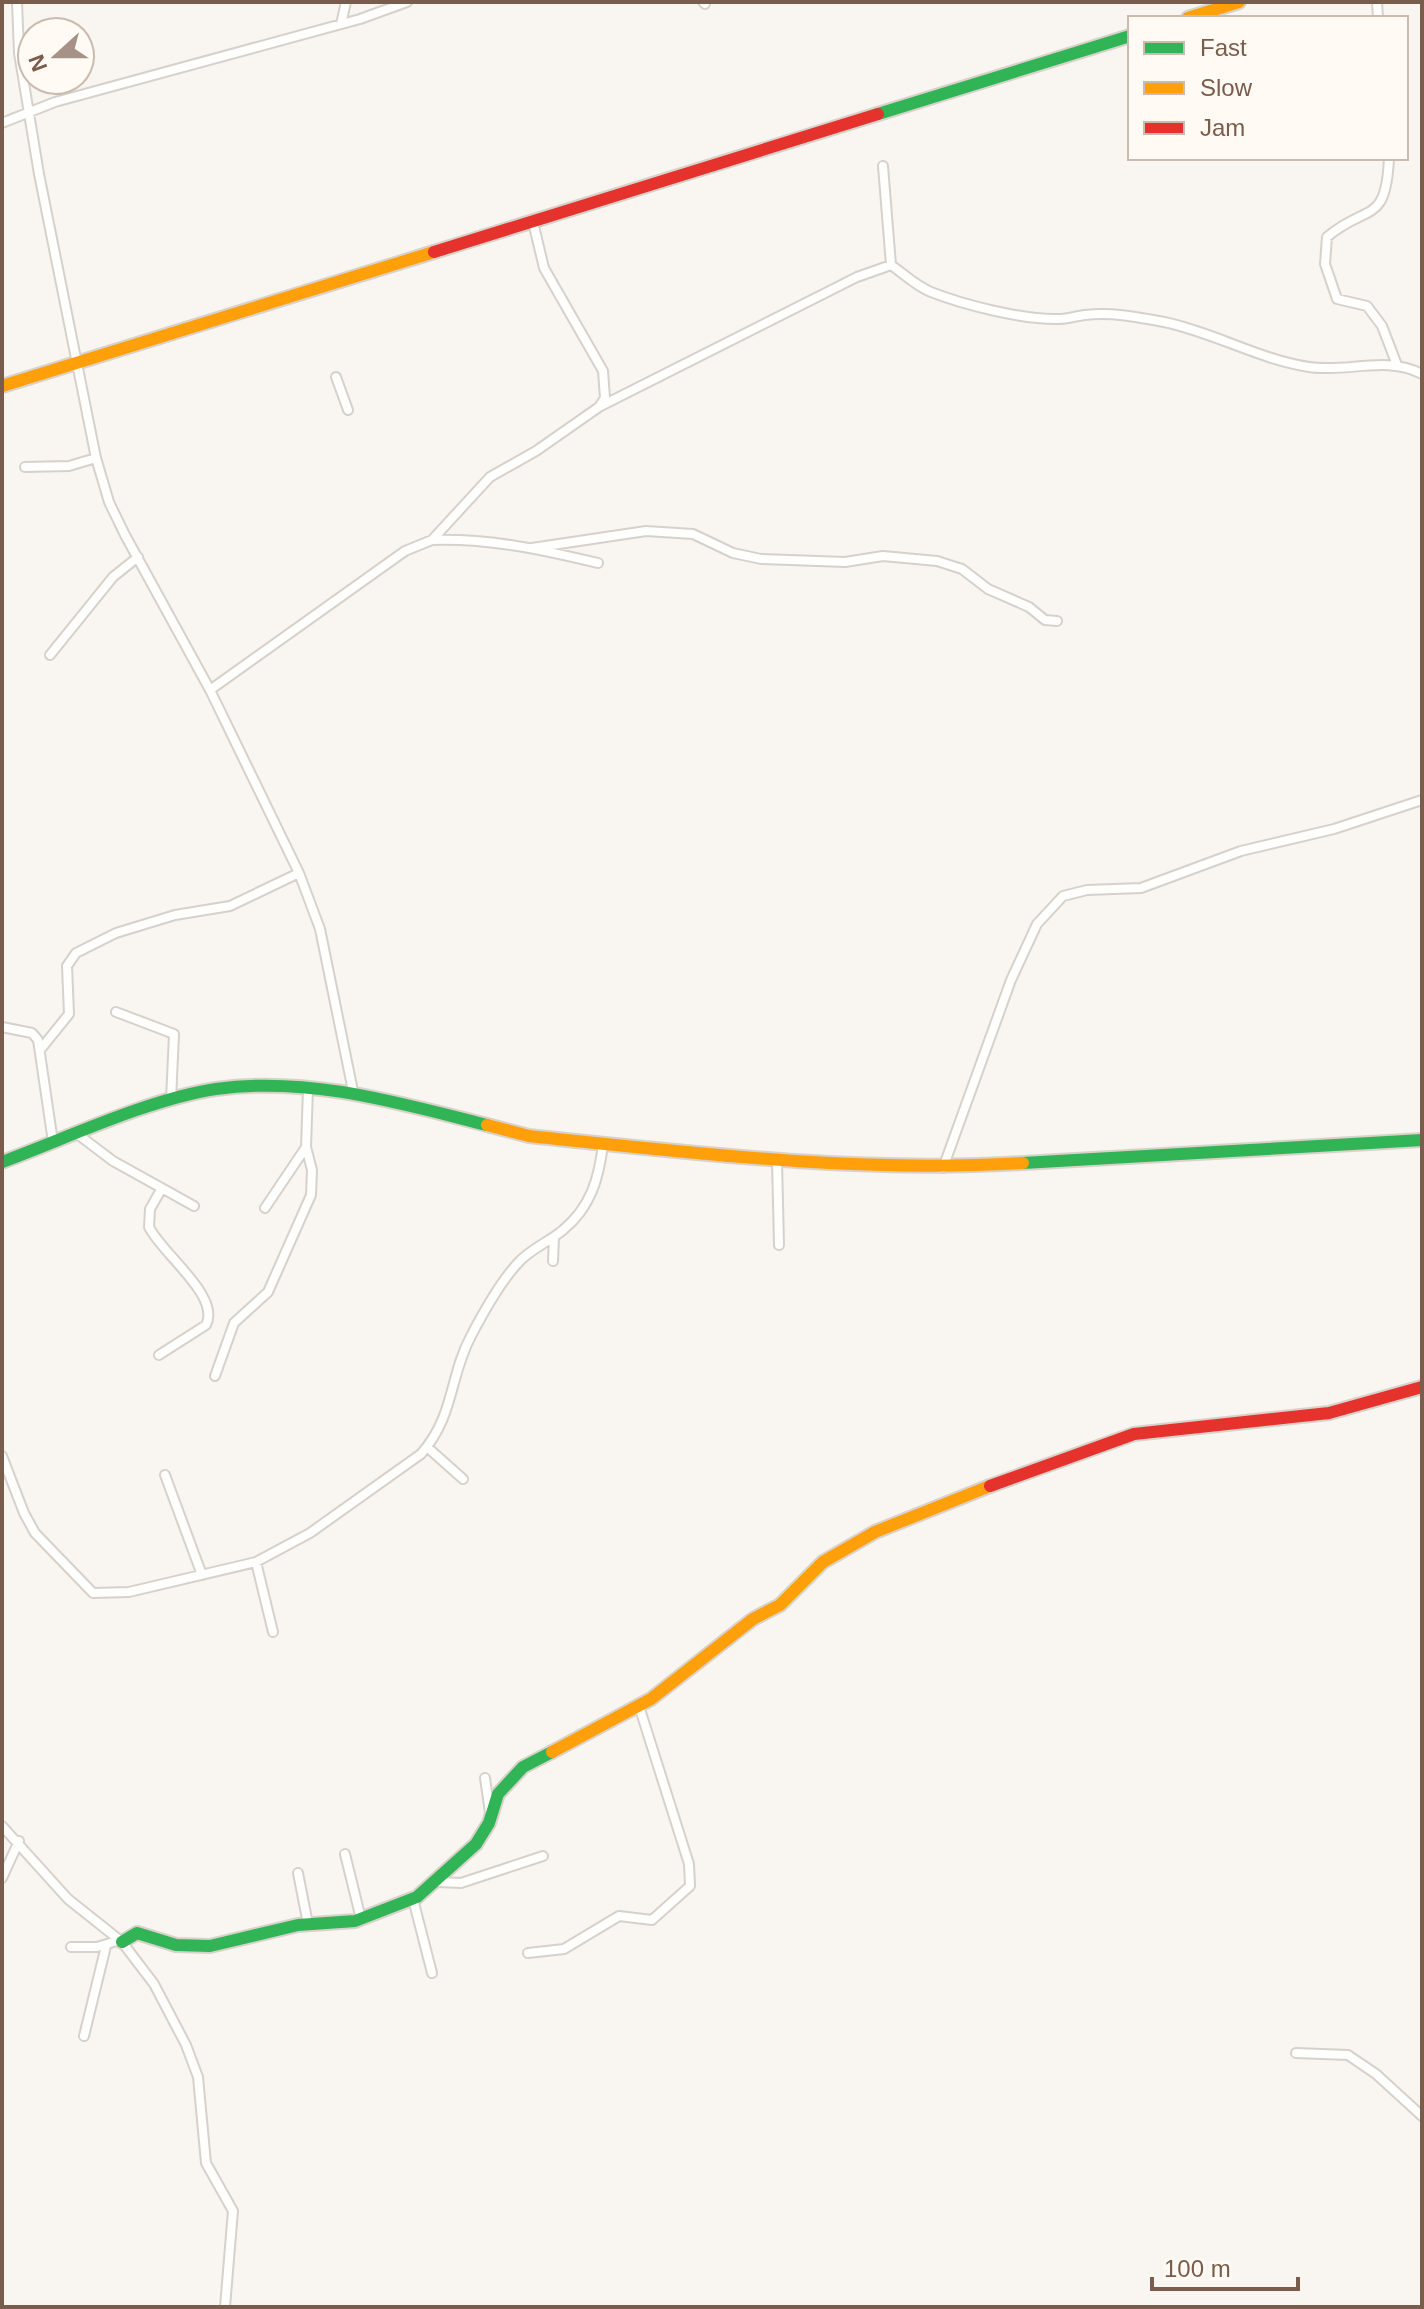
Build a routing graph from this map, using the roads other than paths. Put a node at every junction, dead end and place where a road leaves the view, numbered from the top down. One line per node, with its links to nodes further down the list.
1 (17, 2): 8 (street)
2 (346, 2): 6 (street)
3 (407, 2): 6 (street)
4 (1239, 2): 5 (street)
5 (1194, 16)
6 (341, 24): 8 (street)
7 (1128, 37): 12 (street)
8 (30, 111): 9 (street); 14 (street)
9 (2, 123)
10 (1389, 160): 15 (street)
11 (883, 166): 13 (street)
12 (533, 222): 14 (street); 19 (street)
13 (891, 265): 15 (street); 19 (street)
14 (79, 363): 18 (street); 21 (street)
15 (1397, 365): 16 (street)
16 (1422, 374)
17 (336, 377): 20 (street)
18 (2, 386)
19 (604, 403): 23 (street)
20 (348, 410)
21 (96, 458): 22 (street); 25 (street)
22 (25, 467)
23 (432, 540): 24 (street); 29 (street)
24 (532, 548): 26 (street); 27 (street)
25 (138, 557): 28 (street); 29 (street)
26 (598, 563)
27 (1057, 621)
28 (50, 655)
29 (210, 690): 31 (street)
30 (1422, 800): 45 (street)
31 (299, 873): 34 (street); 36 (street)
32 (116, 1012): 37 (street)
33 (2, 1027): 34 (street)
34 (40, 1050): 40 (street)
35 (308, 1089): 36 (street); 37 (street); 42 (street)
36 (353, 1091): 41 (street)
37 (171, 1100): 38 (street)
38 (76, 1133): 40 (street); 46 (street)
39 (1422, 1140): 45 (street)
40 (53, 1142): 44 (street)
41 (603, 1144): 43 (street); 49 (street)
42 (306, 1147): 48 (street); 53 (street)
43 (777, 1161): 45 (street); 50 (street)
44 (2, 1162)
45 (943, 1168)
46 (162, 1188): 47 (street); 52 (street)
47 (194, 1206)
48 (265, 1208)
49 (554, 1237): 51 (street); 55 (street)
50 (779, 1245)
51 (553, 1261)
52 (159, 1355)
53 (215, 1376)
54 (1422, 1387): 62 (street)
55 (427, 1447): 58 (street); 59 (street)
56 (2, 1456): 60 (street)
57 (165, 1475): 60 (street)
58 (463, 1479)
59 (256, 1562): 60 (street); 61 (street)
60 (202, 1575)
61 (273, 1632)
62 (639, 1706): 64 (street); 78 (street)
63 (485, 1778): 64 (street)
64 (490, 1816): 71 (street)
65 (2, 1826): 66 (street)
66 (19, 1841): 70 (street); 75 (street)
67 (345, 1854): 73 (street)
68 (543, 1856): 71 (street)
69 (298, 1873): 74 (street)
70 (2, 1878)
71 (438, 1882): 72 (street)
72 (413, 1899): 73 (street); 79 (street)
73 (361, 1919): 74 (street)
74 (308, 1924): 75 (street)
75 (121, 1941): 76 (street); 83 (street)
76 (106, 1946): 77 (street); 80 (street)
77 (71, 1947)
78 (528, 1953)
79 (432, 1973)
80 (84, 2036)
81 (1296, 2053): 82 (street)
82 (1422, 2116)
83 (225, 2307)

